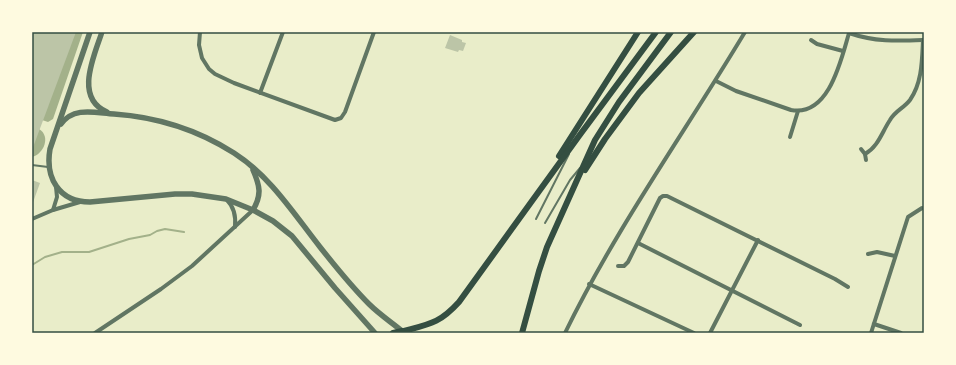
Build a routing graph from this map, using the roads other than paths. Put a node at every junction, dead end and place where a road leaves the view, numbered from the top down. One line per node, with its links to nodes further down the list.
1 (90, 32): 19 (street)
2 (102, 32): 18 (street)
3 (200, 32): 16 (street)
4 (283, 32): 16 (street)
5 (374, 32): 16 (street)
6 (638, 32): 36 (main road)
7 (656, 32): 20 (main road)
8 (671, 32): 25 (main road)
9 (694, 32): 30 (main road)
10 (745, 32): 15 (street)
11 (849, 32): 13 (street); 14 (street)
12 (811, 40): 14 (street)
13 (924, 40): 23 (street)
14 (843, 51): 17 (street)
15 (716, 81): 17 (street); 46 (street)
16 (260, 93)
17 (798, 112): 21 (street)
18 (111, 114): 19 (street); 27 (street)
19 (57, 129): 28 (street)
20 (579, 136): 36 (main road); 38 (lane)
21 (790, 137)
22 (861, 149): 23 (street)
23 (865, 154): 24 (street)
24 (866, 160)
25 (585, 162): 30 (main road); 39 (lane)
26 (32, 165): 28 (lane)
27 (251, 166): 35 (street); 51 (street)
28 (48, 167): 29 (street)
29 (54, 184): 32 (street); 34 (street)
30 (574, 186): 55 (main road)
31 (226, 200): 32 (street); 35 (street); 40 (street)
32 (80, 202): 34 (street)
33 (922, 208): 44 (street)
34 (54, 210): 37 (street)
35 (253, 210): 40 (street); 53 (street)
36 (525, 210): 51 (main road)
37 (32, 219)
38 (536, 219)
39 (545, 223)
40 (235, 228): 52 (street)
41 (758, 240): 42 (street); 47 (street); 48 (street)
42 (638, 243): 45 (street); 48 (street)
43 (868, 254): 44 (street)
44 (896, 256): 49 (street)
45 (618, 266)
46 (589, 284): 56 (street); 57 (street)
47 (848, 287)
48 (732, 290): 50 (street); 58 (street)
49 (874, 324): 59 (street); 60 (street)
50 (800, 325)
51 (405, 331): 54 (main road)
52 (95, 333)
53 (375, 333)
54 (393, 333)
55 (522, 333)
56 (565, 333)
57 (694, 333)
58 (710, 333)
59 (871, 333)
60 (901, 333)

